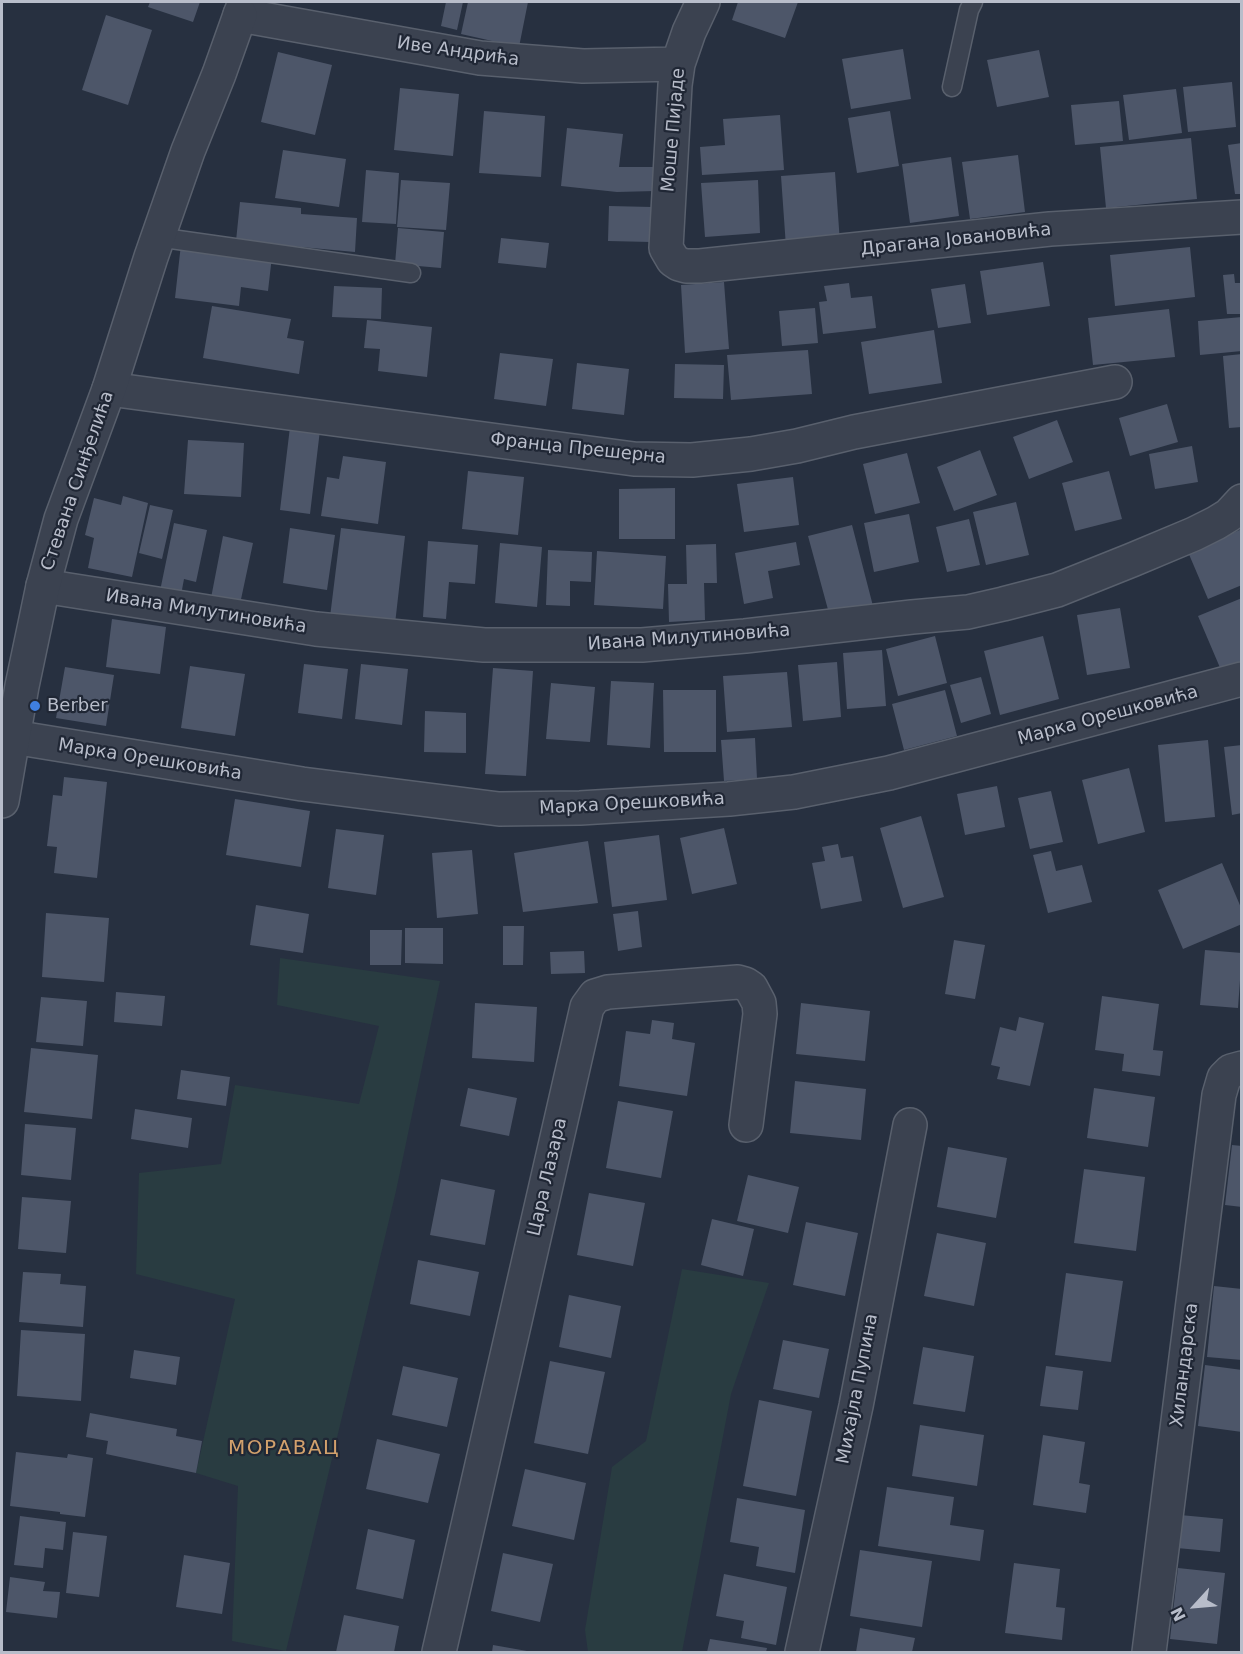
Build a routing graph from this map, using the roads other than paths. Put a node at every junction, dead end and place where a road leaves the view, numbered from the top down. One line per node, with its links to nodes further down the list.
1 (703, 2): 4 (street, Моше Пијаде)
2 (973, 2): 5 (lane)
3 (243, 8): 4 (street, Иве Андрића); 7 (street, Стевана Синђелића)
4 (678, 64): 8 (street, Моше Пијаде)
5 (952, 87)
6 (1242, 217): 8 (street, Драгана Јовановића)
7 (158, 237): 9 (lane); 11 (street, Стевана Синђелића)
8 (673, 261)
9 (411, 273)
10 (1115, 382): 11 (street, Франца Прешерна)
11 (109, 388): 13 (street, Стевана Синђелића)
12 (1242, 501): 13 (street, Ивана Милутиновића)
13 (43, 586): 15 (street, Стевана Синђелића)
14 (1242, 679): 15 (street, Марка Орешковића)
15 (14, 737): 16 (street, Стевана Синђелића)
16 (2, 801)
17 (1233, 1073): 22 (street, Хиландарска)
18 (746, 1125): 20 (street, Цара Лазара)
19 (910, 1125): 21 (street, Михајла Пупина)
20 (439, 1653)
21 (802, 1653)
22 (1149, 1653)

